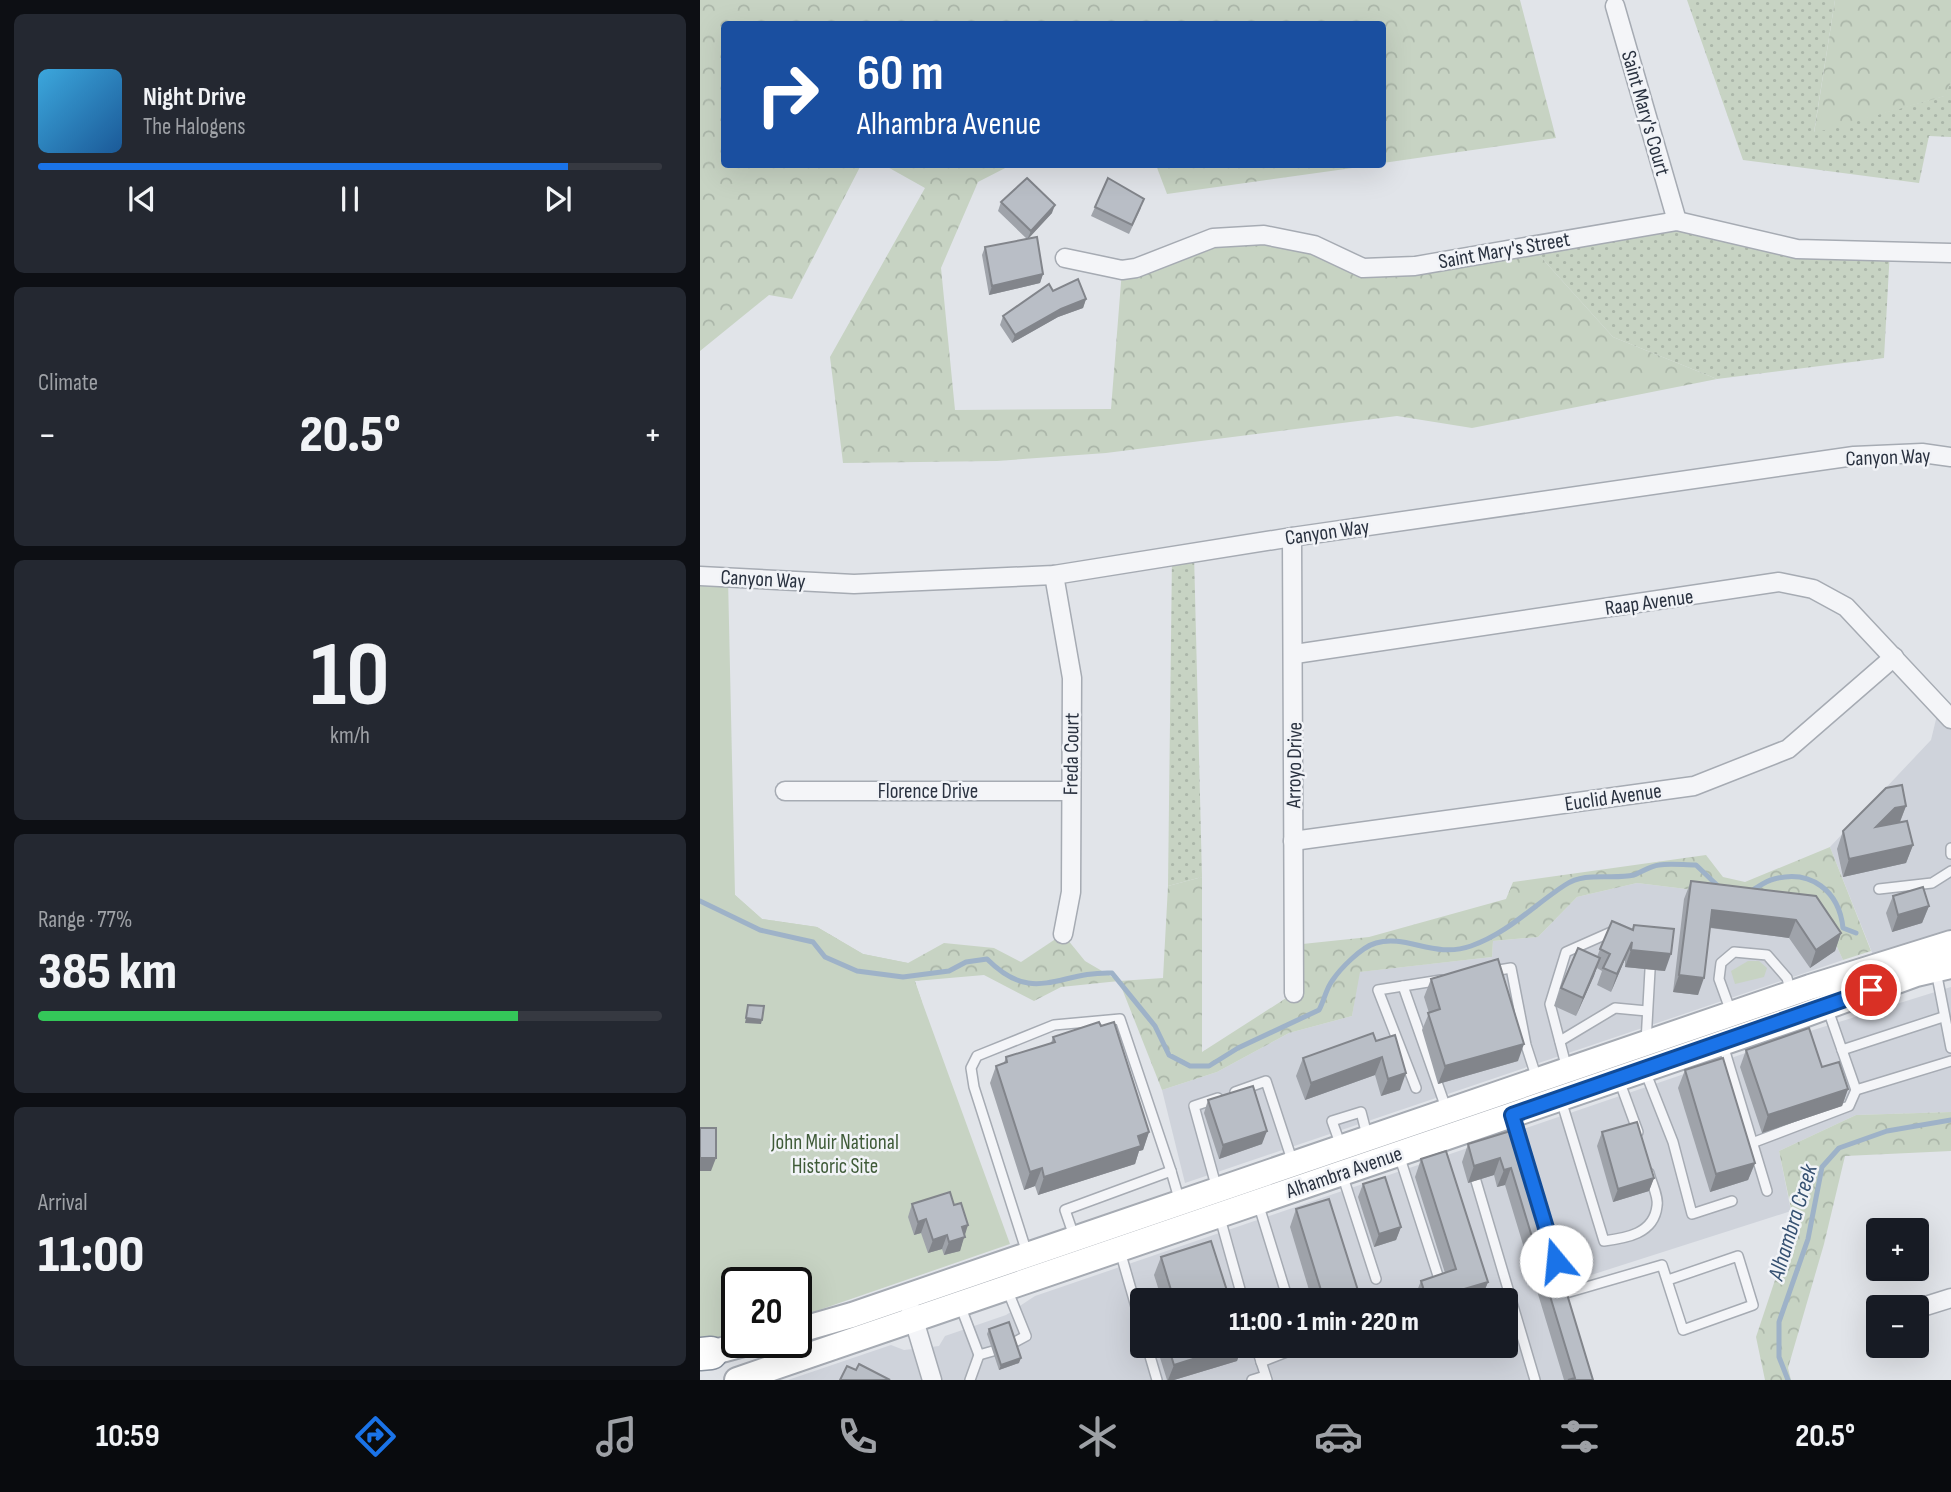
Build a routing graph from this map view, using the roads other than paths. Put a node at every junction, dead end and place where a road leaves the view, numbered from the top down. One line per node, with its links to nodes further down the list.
1 (1615, 6): 2 (street, Saint Mary's Court)
2 (1677, 221): 3 (street, Saint Mary's Street); 4 (street, Saint Mary's Street)
3 (1951, 253)
4 (1065, 258)
5 (1951, 457): 6 (street, Canyon Way)
6 (1292, 537): 7 (street, Canyon Way); 9 (street, Arroyo Drive)
7 (1054, 575): 8 (street, Canyon Way); 12 (street, Freda Court)
8 (700, 576)
9 (1295, 654): 10 (street, Raap Avenue); 14 (street, Arroyo Drive)
10 (1894, 657): 11 (street, Raap Avenue); 14 (street, Euclid Avenue)
11 (1951, 719)
12 (1070, 791): 13 (street, Florence Drive); 20 (street, Freda Court)
13 (785, 792)
14 (1293, 841): 27 (street, Arroyo Drive)
15 (1951, 848): 16 (lane)
16 (1951, 854)
17 (1951, 871): 18 (lane)
18 (1879, 889)
19 (1628, 930): 33 (lane)
20 (1063, 934)
21 (1951, 943): 28 (main road, Alhambra Avenue)
22 (1943, 968): 29 (main road, Alhambra Avenue); 32 (lane)
23 (1650, 970): 30 (lane)
24 (1480, 973): 42 (lane)
25 (1455, 978): 26 (lane)
26 (1403, 986): 43 (lane); 46 (lane)
27 (1294, 993)
28 (1791, 995): 31 (main road, Alhambra Avenue); 31 (lane)
29 (1826, 1005): 34 (main road, Alhambra Avenue); 37 (lane)
30 (1647, 1011): 33 (lane); 35 (lane)
31 (1733, 1014): 35 (main road, Alhambra Avenue)
32 (1943, 1017): 36 (lane); 37 (lane)
33 (1559, 1041): 40 (lane)
34 (1722, 1043): 39 (main road, Alhambra Avenue); 47 (lane)
35 (1646, 1044): 40 (main road, Alhambra Avenue)
36 (1951, 1048)
37 (1842, 1050): 44 (lane)
38 (1951, 1061): 44 (lane)
39 (1644, 1070): 41 (main road, Alhambra Avenue); 58 (lane)
40 (1567, 1071): 42 (main road, Alhambra Avenue)
41 (1618, 1079): 45 (main road, Alhambra Avenue); 48 (lane)
42 (1538, 1081): 46 (main road, Alhambra Avenue)
43 (1416, 1088)
44 (1856, 1090): 47 (lane)
45 (1561, 1098): 46 (main road, Alhambra Avenue); 52 (lane)
46 (1456, 1125): 50 (main road, Alhambra Avenue); 51 (main road, Alhambra Avenue)
47 (1752, 1143): 57 (lane)
48 (1641, 1145)
49 (1341, 1148): 50 (main road, Alhambra Avenue); 53 (main road, Alhambra Avenue); 55 (lane)
50 (1371, 1151): 51 (main road, Alhambra Avenue); 55 (main road, Alhambra Avenue)
51 (1398, 1154): 67 (lane)
52 (1645, 1157)
53 (1294, 1164): 61 (main road, Alhambra Avenue); 61 (lane)
54 (1171, 1171): 60 (lane); 62 (lane); 64 (lane)
55 (1342, 1173): 59 (main road, Alhambra Avenue); 65 (lane)
56 (1476, 1181): 93 (lane)
57 (1767, 1191)
58 (1732, 1201)
59 (1258, 1202): 61 (main road, Alhambra Avenue); 71 (lane)
60 (1180, 1203): 61 (main road, Alhambra Avenue); 62 (main road, Alhambra Avenue)
61 (1218, 1203): 63 (main road, Alhambra Avenue); 70 (lane)
62 (1075, 1239): 64 (main road, Alhambra Avenue)
63 (1119, 1249): 68 (main road, Alhambra Avenue); 69 (lane)
64 (1028, 1255): 76 (main road, Alhambra Avenue)
65 (1376, 1279)
66 (1668, 1280): 66 (lane); 75 (lane)
67 (1441, 1285)
68 (1006, 1287): 73 (main road, Alhambra Avenue); 78 (lane)
69 (1130, 1288)
70 (1240, 1288)
71 (1284, 1288)
72 (1951, 1298): 74 (street)
73 (959, 1304): 76 (main road, Alhambra Avenue); 82 (lane)
74 (1929, 1305)
75 (1569, 1306)
76 (911, 1308): 77 (main road, Alhambra Avenue); 88 (main road, Alhambra Avenue); 89 (street)
77 (812, 1328)
78 (1013, 1343)
79 (721, 1350): 81 (main road)
80 (993, 1351): 82 (lane)
81 (704, 1354)
82 (979, 1355): 90 (lane)
83 (1151, 1358): 91 (lane)
84 (1260, 1358): 86 (lane)
85 (1272, 1358): 86 (lane)
86 (1261, 1362): 87 (lane)
87 (1266, 1378): 92 (lane)
88 (737, 1380)
89 (932, 1380)
90 (970, 1380)
91 (1157, 1380)
92 (1252, 1380)
93 (1535, 1380)

